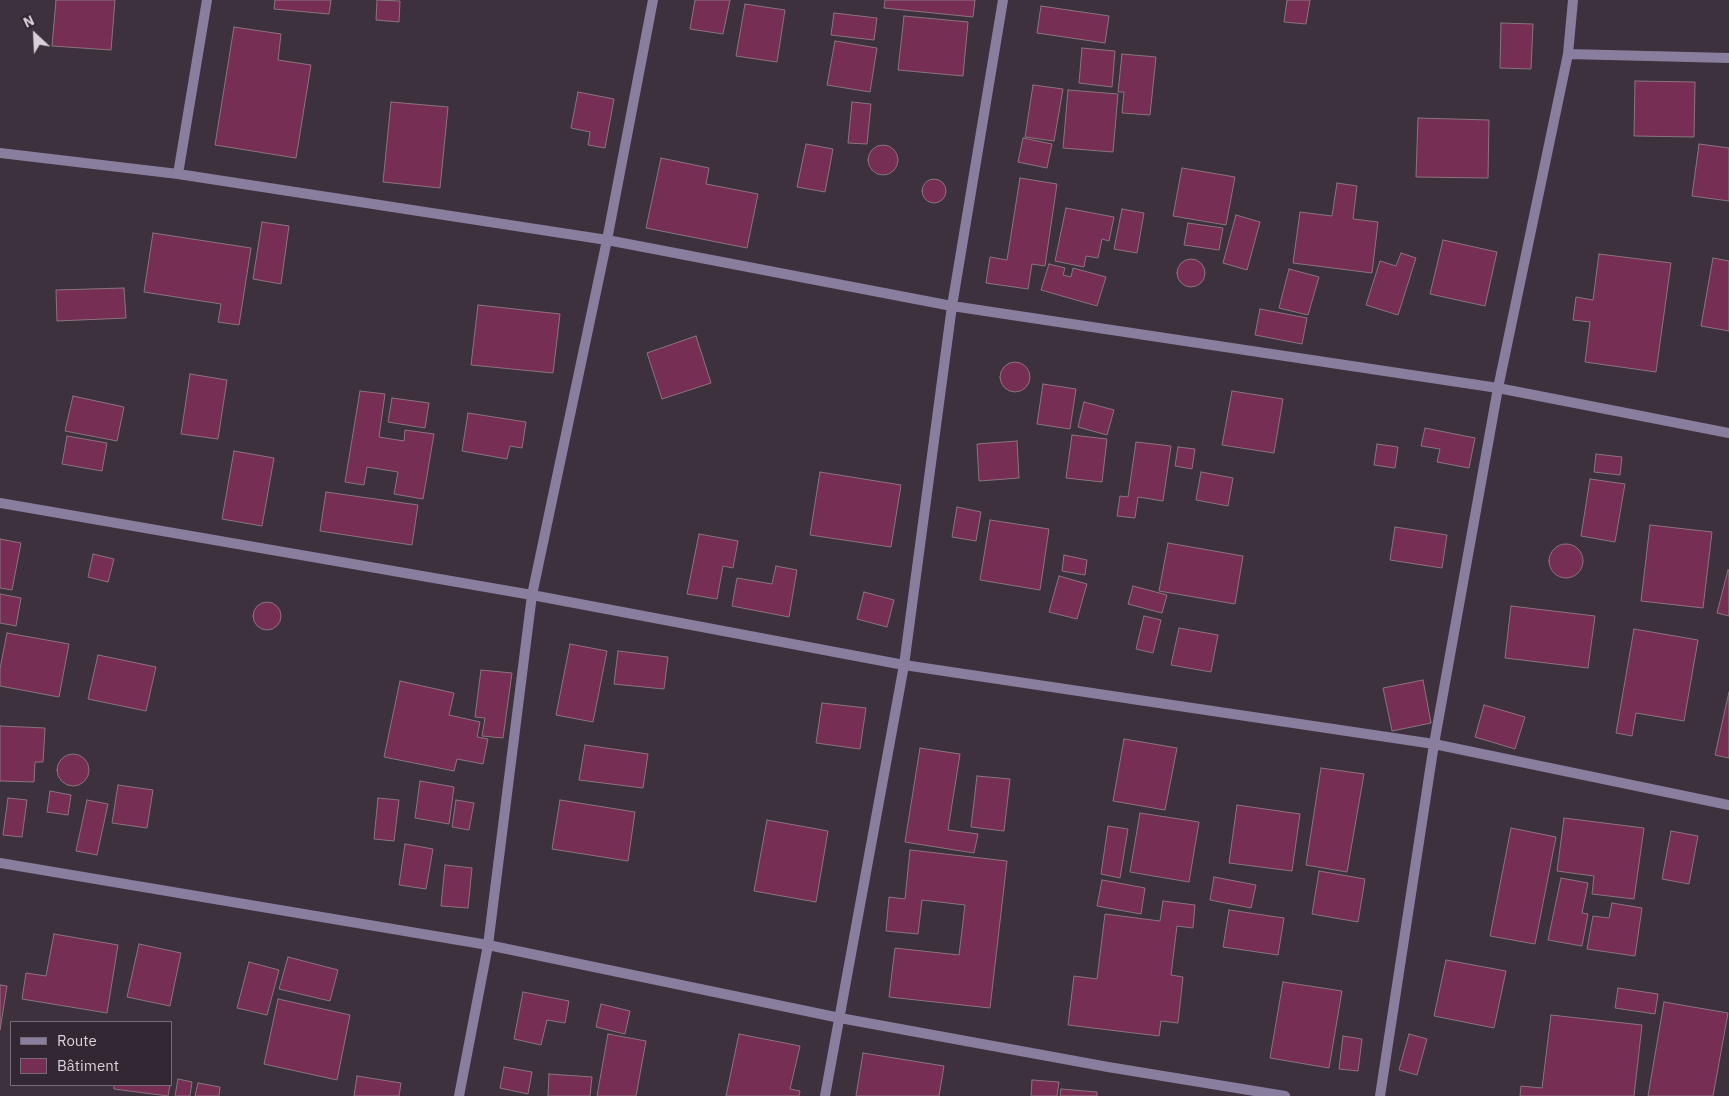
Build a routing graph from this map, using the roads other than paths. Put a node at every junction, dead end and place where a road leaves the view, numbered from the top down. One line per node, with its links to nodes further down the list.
1 (206, 0): 8 (street)
2 (653, 0): 9 (street)
3 (1003, 0): 10 (street)
4 (1573, 0): 5 (street)
5 (1568, 54): 6 (street); 11 (street)
6 (1729, 58)
7 (0, 153): 8 (street)
8 (178, 174): 9 (street)
9 (607, 240): 10 (street); 14 (street)
10 (952, 306): 11 (street); 15 (street)
11 (1498, 388): 12 (street); 16 (street)
12 (1729, 433)
13 (0, 503): 14 (street)
14 (532, 595): 15 (street); 19 (street)
15 (904, 665): 16 (street); 20 (street)
16 (1434, 744): 17 (street); 24 (street)
17 (1729, 804)
18 (0, 863): 19 (street)
19 (488, 945): 20 (street); 21 (street)
20 (840, 1018): 22 (street); 23 (street)
21 (459, 1096)
22 (826, 1096)
23 (1285, 1096)
24 (1380, 1096)

